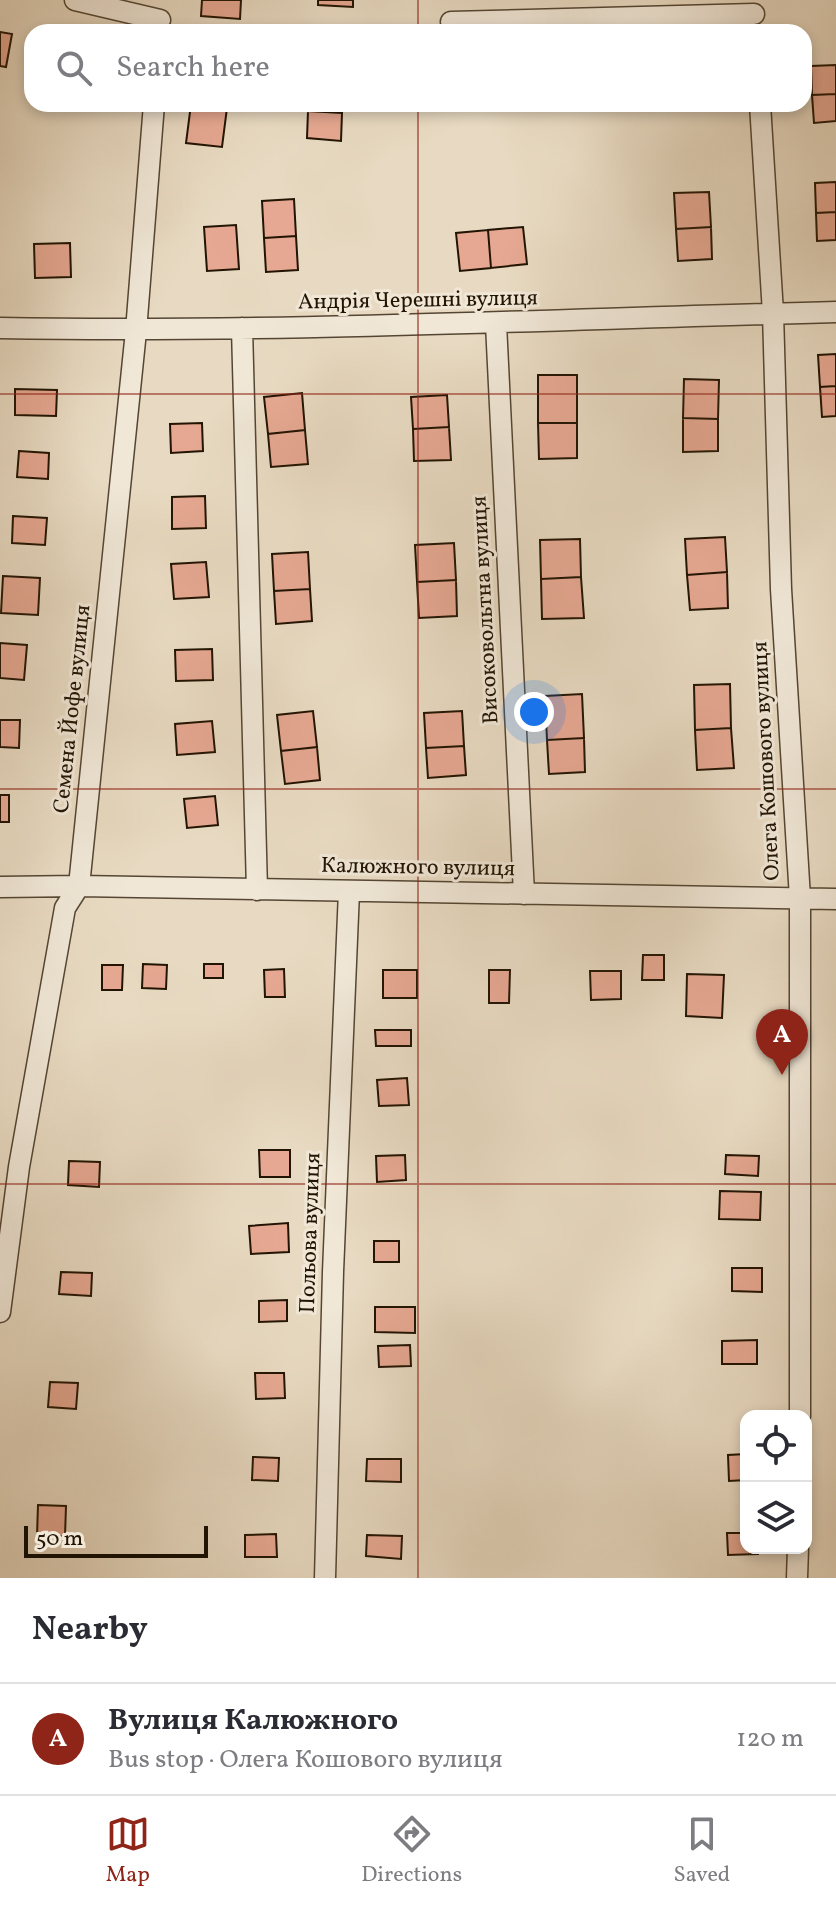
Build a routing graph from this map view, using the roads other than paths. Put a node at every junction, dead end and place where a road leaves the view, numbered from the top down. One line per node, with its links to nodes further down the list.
1 (75, 0): 3 (street)
2 (754, 15): 4 (street)
3 (160, 17)
4 (451, 22)
5 (153, 112): 12 (street, Семена Йофе вулиця)
6 (760, 112): 8 (street, Олега Кошового вулиця)
7 (836, 312): 8 (street, Андрія Черешні вулиця)
8 (773, 313): 9 (street, Андрія Черешні вулиця); 18 (street, Олега Кошового вулиця)
9 (496, 324): 11 (street, Андрія Черешні вулиця); 17 (street, Високовольтна вулиця)
10 (0, 328): 12 (street, Андрія Черешні вулиця)
11 (242, 328): 12 (street, Андрія Черешні вулиця); 15 (street)
12 (136, 331): 13 (street, Семена Йофе вулиця)
13 (79, 886): 14 (street, Калюжного вулиця); 15 (street, Калюжного вулиця); 20 (street, Семена Йофе вулиця)
14 (0, 887)
15 (257, 890): 16 (street, Калюжного вулиця)
16 (349, 891): 17 (street, Калюжного вулиця); 23 (street, Польова вулиця)
17 (524, 894): 18 (street, Калюжного вулиця)
18 (800, 898): 19 (street, Калюжного вулиця); 21 (street, Олега Кошового вулиця)
19 (836, 899)
20 (0, 1312)
21 (800, 1410)
22 (798, 1554): 24 (street)
23 (325, 1578)
24 (797, 1578)

